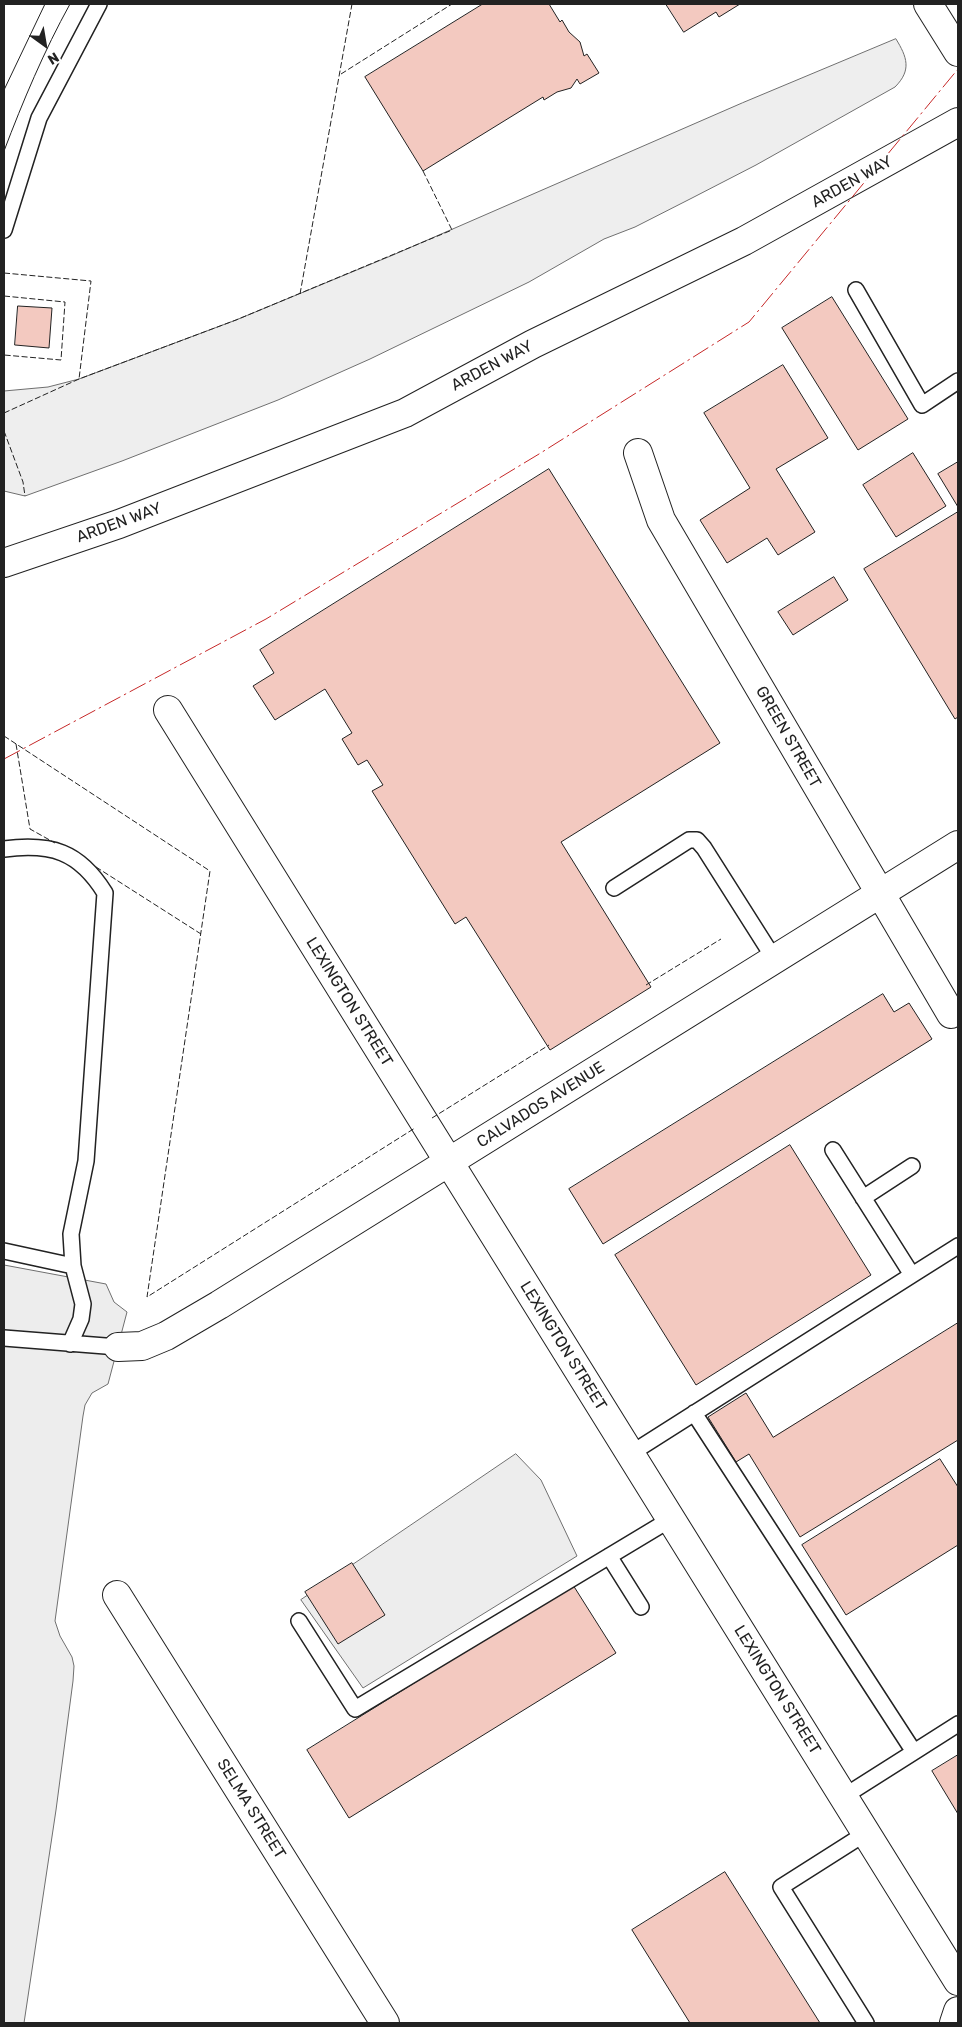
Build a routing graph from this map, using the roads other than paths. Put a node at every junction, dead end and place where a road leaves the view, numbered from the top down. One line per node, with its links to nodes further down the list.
1 (99, 4): 5 (lane)
2 (928, 4): 3 (street)
3 (958, 52)
4 (958, 122): 9 (street, ARDEN WAY)
5 (4, 230)
6 (856, 290): 7 (lane)
7 (958, 381)
8 (638, 453): 14 (street, GREEN STREET)
9 (7, 562)
10 (168, 710): 18 (street, LEXINGTON STREET)
11 (958, 845): 14 (street, CALVADOS AVENUE)
12 (4, 849): 23 (lane)
13 (614, 888): 15 (lane)
14 (880, 895): 15 (street, CALVADOS AVENUE); 16 (street, GREEN STREET)
15 (775, 960): 18 (street, CALVADOS AVENUE)
16 (951, 1014)
17 (833, 1150): 20 (lane)
18 (449, 1162): 27 (street, CALVADOS AVENUE); 29 (street, LEXINGTON STREET)
19 (912, 1166): 20 (lane)
20 (863, 1198): 24 (lane)
21 (958, 1246): 24 (lane)
22 (4, 1252): 23 (lane)
23 (73, 1266): 26 (lane)
24 (912, 1275): 28 (lane)
25 (4, 1338): 26 (lane)
26 (70, 1344): 27 (lane)
27 (118, 1347)
28 (694, 1413): 29 (lane); 36 (lane)
29 (630, 1454): 30 (street, LEXINGTON STREET)
30 (671, 1519): 31 (lane); 37 (street, LEXINGTON STREET)
31 (609, 1556): 33 (lane); 34 (lane)
32 (118, 1595): 41 (street, SELMA STREET)
33 (641, 1607)
34 (299, 1621)
35 (958, 1724): 36 (lane)
36 (914, 1752): 37 (lane)
37 (843, 1797): 38 (street, LEXINGTON STREET)
38 (866, 1833): 39 (street, LEXINGTON STREET); 42 (lane)
39 (958, 1981)
40 (958, 2010): 43 (street)
41 (385, 2023)
42 (866, 2023)
43 (954, 2023)

